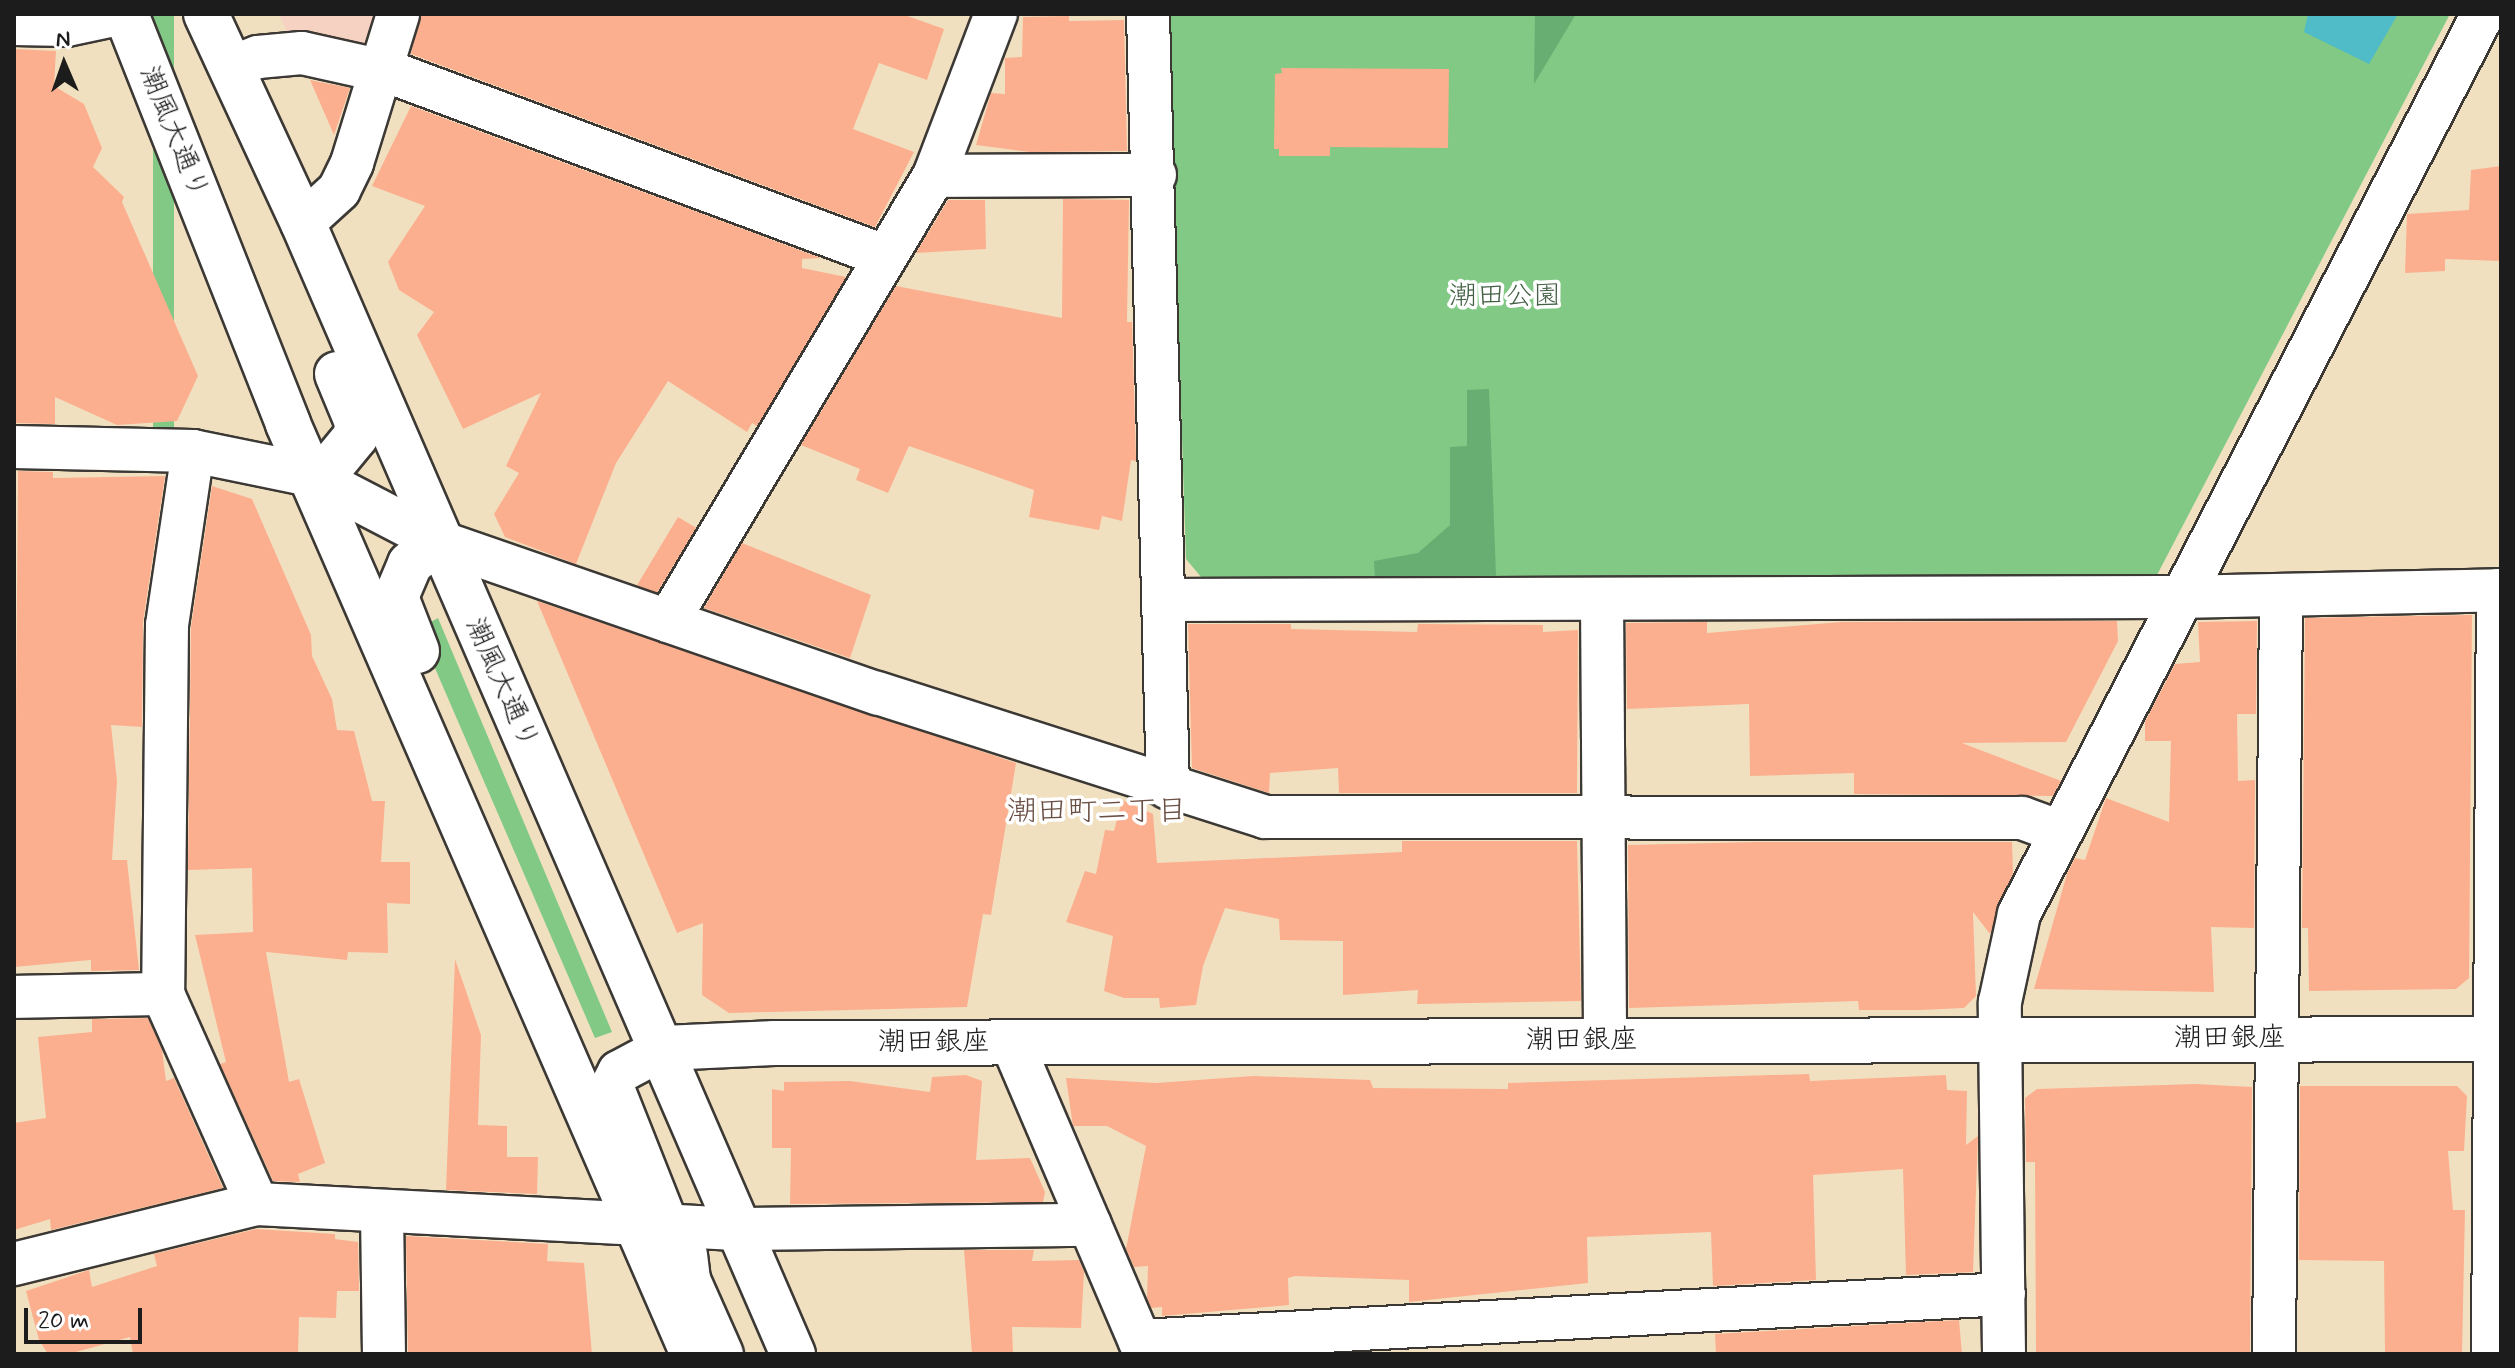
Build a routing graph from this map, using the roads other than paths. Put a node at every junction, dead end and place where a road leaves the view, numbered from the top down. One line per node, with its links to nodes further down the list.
1 (119, 14): 8 (street)
2 (126, 14): 17 (street, 潮風大通り)
3 (206, 14): 9 (street, 潮風大通り)
4 (398, 14): 10 (street)
5 (996, 14): 12 (street)
6 (1148, 14): 11 (street)
7 (2483, 14): 21 (street)
8 (14, 24)
9 (232, 67): 10 (street); 13 (street, 潮風大通り); 17 (street)
10 (379, 71): 13 (street); 14 (street)
11 (1155, 175): 12 (street); 23 (street)
12 (934, 176): 14 (street)
13 (303, 223): 18 (street, 潮風大通り)
14 (884, 256): 24 (street)
15 (14, 447): 16 (street)
16 (193, 451): 17 (street); 29 (street)
17 (310, 475): 18 (street); 28 (street, 潮風大通り)
18 (437, 541): 24 (street); 28 (street); 36 (street, 潮風大通り)
19 (2499, 590): 20 (street); 32 (street)
20 (2281, 596): 21 (street); 31 (street)
21 (2178, 597): 22 (street); 27 (street)
22 (1602, 599): 23 (street); 26 (street)
23 (1163, 600): 25 (street)
24 (668, 621): 25 (street)
25 (1168, 788): 26 (street)
26 (1604, 816): 27 (street); 34 (street)
27 (2058, 831): 33 (street)
28 (516, 943): 37 (street, 潮風大通り)
29 (163, 994): 30 (street); 38 (street)
30 (14, 997)
31 (2279, 1039): 32 (street, 潮田銀座); 33 (street, 潮田銀座); 52 (street)
32 (2498, 1039): 53 (street)
33 (2000, 1040): 34 (street, 潮田銀座); 45 (street)
34 (1605, 1041): 35 (street, 潮田銀座)
35 (1012, 1043): 36 (street, 潮田銀座); 41 (street)
36 (664, 1048): 37 (street); 40 (street); 42 (street, 潮風大通り)
37 (571, 1072): 40 (street, 潮風大通り)
38 (257, 1204): 39 (street); 43 (street)
39 (382, 1212): 40 (street); 48 (street)
40 (651, 1222): 42 (street); 44 (street); 49 (street, 潮風大通り)
41 (1090, 1225): 42 (street); 47 (street)
42 (740, 1229): 44 (street); 46 (street, 潮風大通り)
43 (14, 1264)
44 (689, 1280): 50 (street)
45 (2004, 1294): 47 (street); 51 (street)
46 (786, 1342)
47 (1143, 1347)
48 (384, 1354)
49 (693, 1354)
50 (722, 1354)
51 (2004, 1354)
52 (2274, 1354)
53 (2493, 1354)

